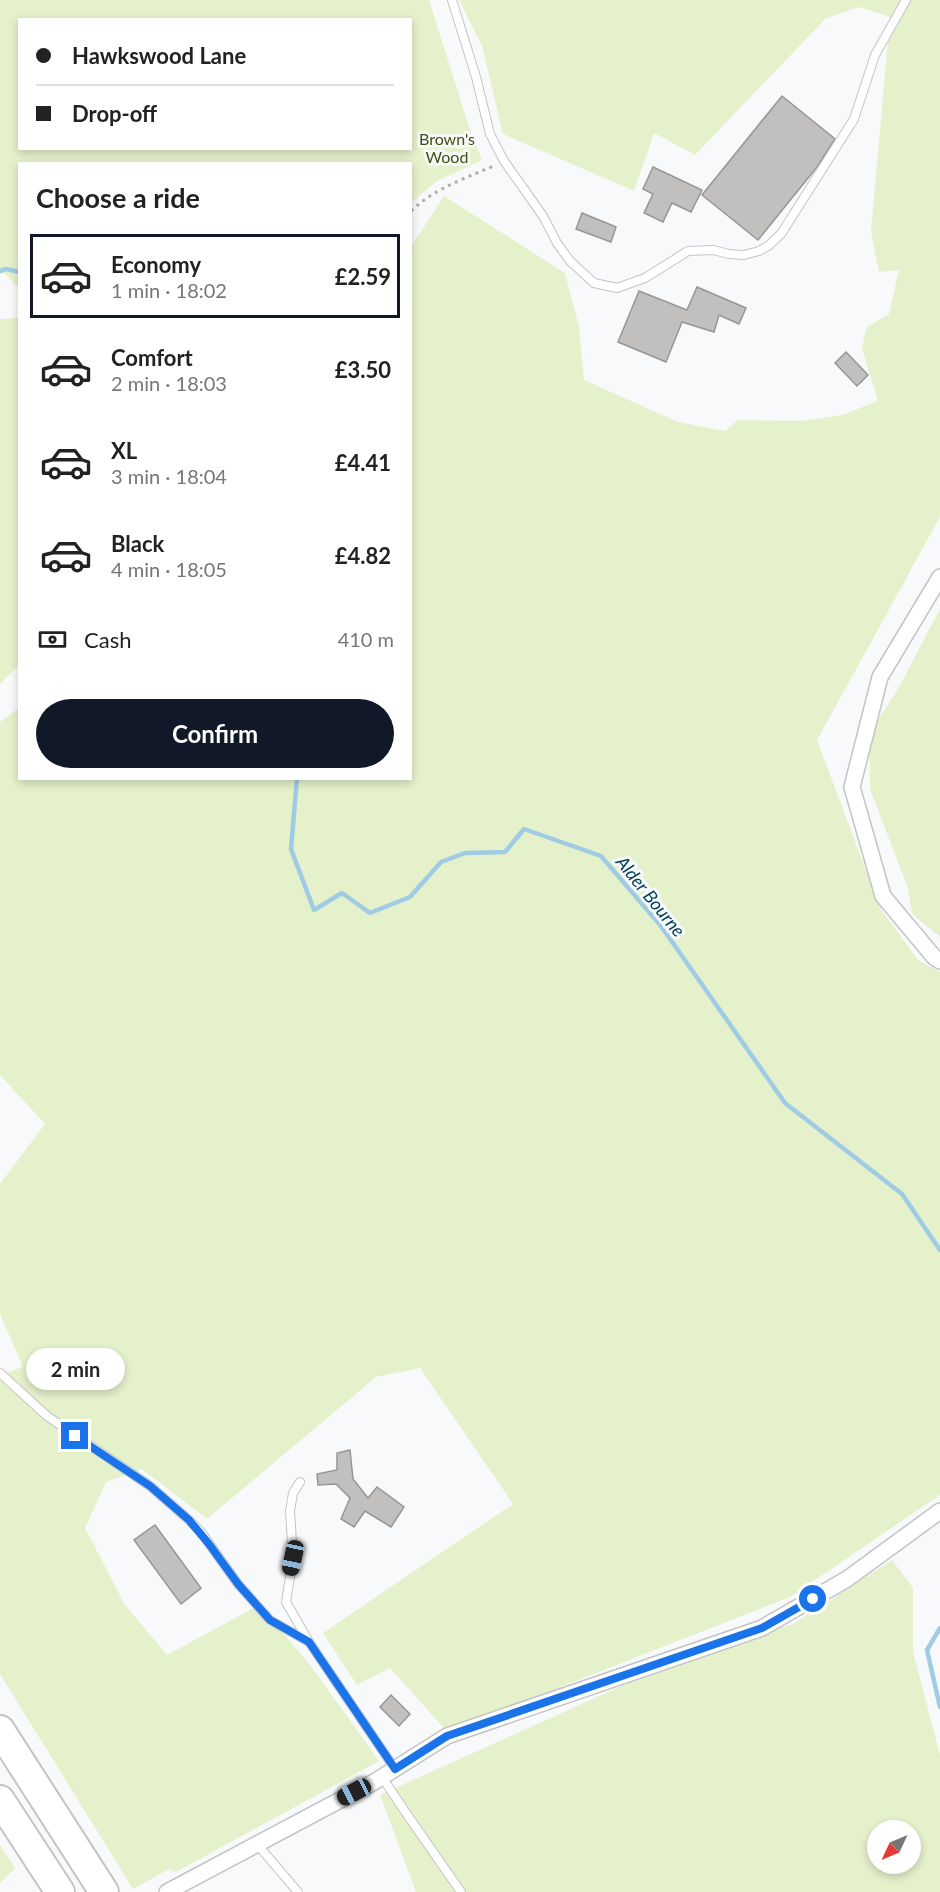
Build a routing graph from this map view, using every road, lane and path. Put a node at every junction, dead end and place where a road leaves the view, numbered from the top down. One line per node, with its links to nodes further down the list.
1 (452, 0): 3 (lane)
2 (906, 0): 3 (lane)
3 (504, 161): 4 (path)
4 (412, 210)
5 (940, 577): 6 (street)
6 (940, 961)
7 (0, 1373): 10 (lane)
8 (300, 1482): 10 (lane)
9 (940, 1511): 12 (street)
10 (309, 1642): 12 (lane)
11 (0, 1730): 16 (highway)
12 (389, 1773): 14 (street); 19 (lane)
13 (0, 1800): 15 (highway)
14 (258, 1844): 17 (street); 18 (lane)
15 (60, 1892)
16 (104, 1892)
17 (167, 1892)
18 (298, 1892)
19 (461, 1892)

